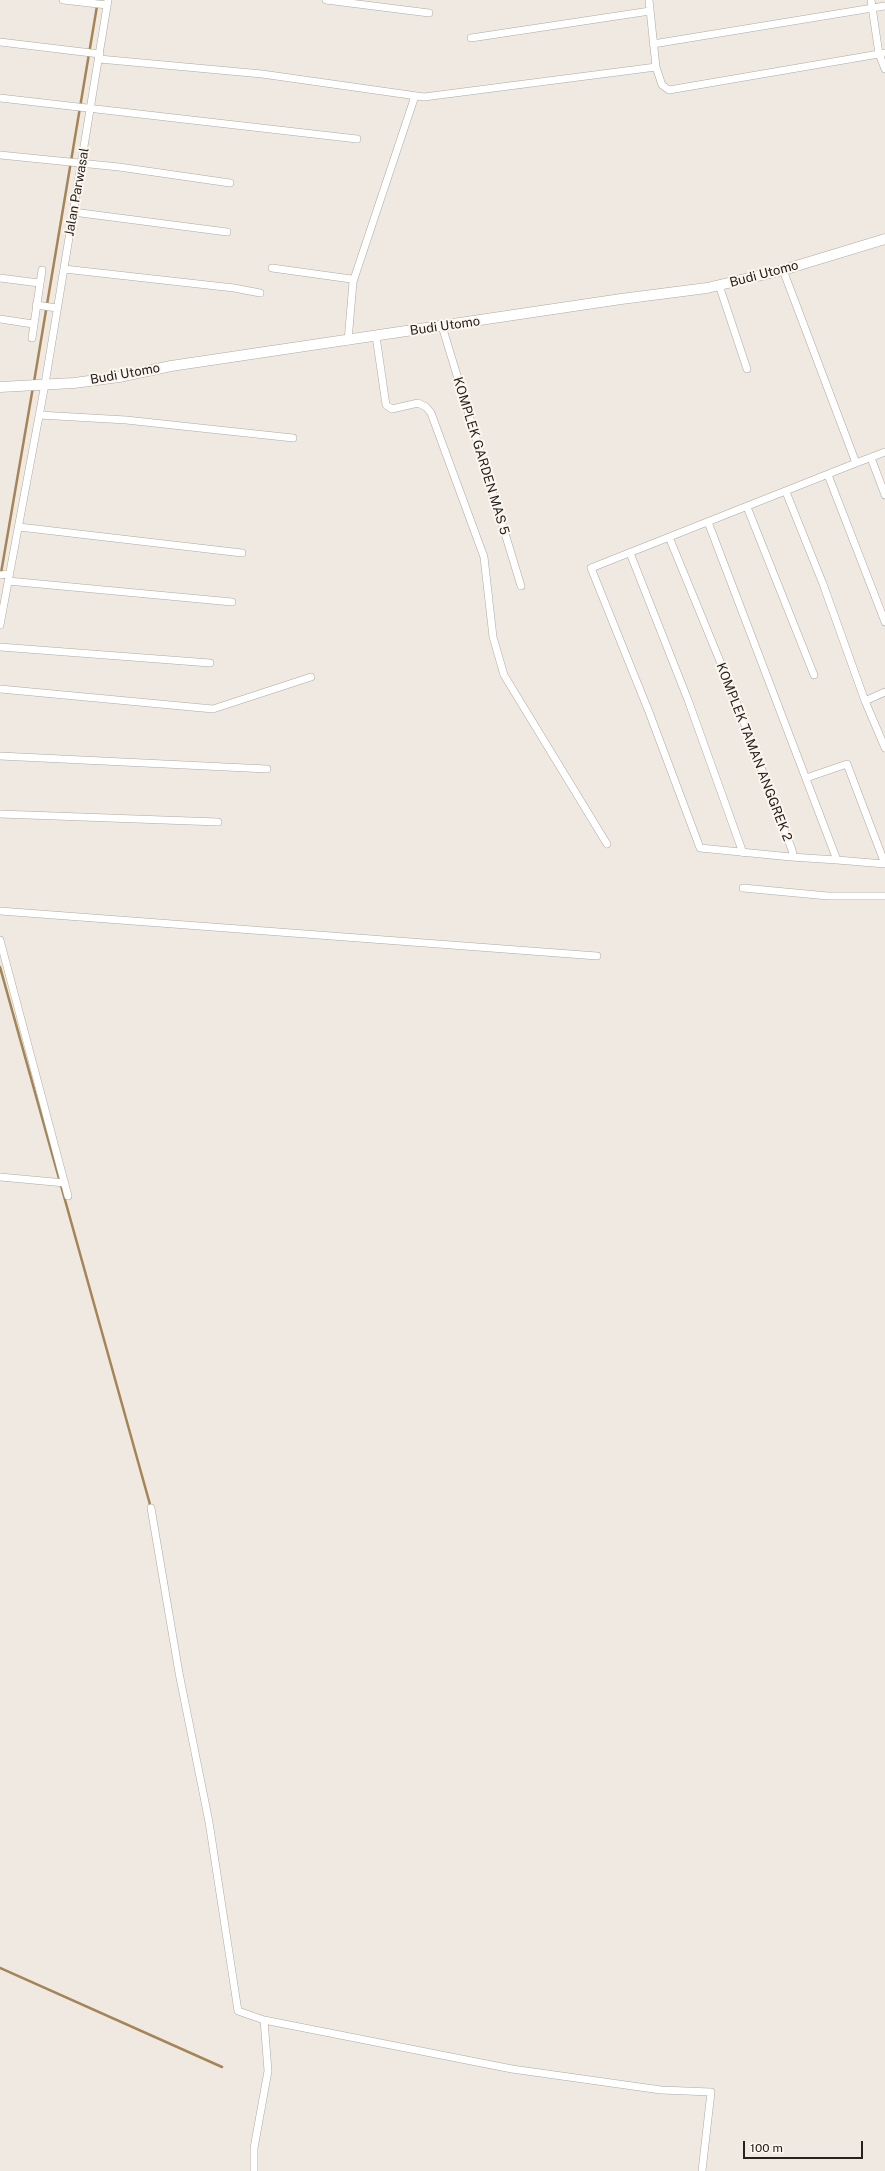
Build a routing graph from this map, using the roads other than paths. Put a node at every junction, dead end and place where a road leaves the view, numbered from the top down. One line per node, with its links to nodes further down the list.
1 (63, 0): 5 (street)
2 (326, 0): 9 (street)
3 (649, 0): 8 (street)
4 (871, 0): 7 (street)
5 (105, 3): 14 (street, Jalan Parwasal)
6 (885, 6): 7 (street)
7 (872, 8): 12 (street); 13 (street)
8 (650, 11): 10 (street); 12 (street)
9 (429, 13)
10 (471, 38)
11 (0, 42): 14 (street)
12 (654, 44): 15 (street)
13 (882, 53): 15 (street); 16 (street)
14 (98, 55): 17 (street); 19 (street, Jalan Parwasal)
15 (656, 67): 17 (street)
16 (885, 69)
17 (415, 96): 32 (street)
18 (0, 98): 19 (street)
19 (89, 108): 20 (street); 22 (street, Jalan Parwasal)
20 (357, 139)
21 (0, 155): 22 (street)
22 (80, 165): 23 (street); 24 (street, Jalan Parwasal)
23 (230, 183)
24 (73, 212): 25 (street); 28 (street, Jalan Parwasal)
25 (227, 232)
26 (885, 239): 30 (street, Budi Utomo)
27 (272, 268): 32 (street)
28 (64, 269): 35 (street); 37 (street, Jalan Parwasal)
29 (42, 270): 33 (street)
30 (783, 270): 34 (street, Budi Utomo); 51 (street)
31 (0, 278): 33 (street)
32 (353, 282): 43 (street)
33 (39, 283): 36 (street)
34 (719, 285): 40 (street, Budi Utomo); 44 (street)
35 (260, 293)
36 (39, 305): 37 (street); 39 (street)
37 (54, 308): 45 (street, Jalan Parwasal)
38 (0, 320): 39 (street)
39 (33, 324): 42 (street)
40 (442, 326): 41 (street, Budi Utomo); 62 (street, KOMPLEK GARDEN MAS 5)
41 (376, 336): 43 (street, Budi Utomo); 79 (street)
42 (32, 338)
43 (348, 341): 45 (street, Budi Utomo)
44 (747, 369)
45 (37, 385): 46 (street, Budi Utomo); 47 (street, Jalan Parwasal)
46 (0, 387)
47 (39, 415): 48 (street); 57 (street, Jalan Parwasal)
48 (293, 438)
49 (885, 452): 50 (street)
50 (871, 458): 51 (street); 54 (street)
51 (856, 463): 52 (street)
52 (828, 475): 53 (street); 64 (street)
53 (786, 492): 55 (street); 72 (street)
54 (885, 495)
55 (747, 507): 56 (street); 68 (street)
56 (708, 522): 58 (street); 76 (street)
57 (19, 527): 60 (street); 61 (street, Jalan Parwasal)
58 (669, 537): 59 (street); 81 (street, KOMPLEK TAMAN ANGGREK 2)
59 (630, 552): 80 (street); 80 (street, KOMPLEK TAMAN ANGGREK 2)
60 (242, 553)
61 (6, 576): 63 (street); 65 (street, Jalan Parwasal)
62 (521, 586)
63 (232, 602)
64 (885, 622)
65 (0, 624)
66 (0, 647): 67 (street)
67 (210, 663)
68 (814, 676)
69 (311, 677): 70 (street)
70 (0, 689)
71 (885, 692): 72 (street)
72 (865, 701): 73 (street)
73 (885, 748)
74 (0, 756): 75 (street)
75 (267, 769)
76 (806, 778): 82 (street); 83 (street)
77 (0, 814): 78 (street)
78 (218, 822)
79 (607, 844)
80 (743, 853): 81 (street, KOMPLEK TAMAN ANGGREK 2)
81 (791, 857): 82 (street)
82 (837, 860): 83 (street)
83 (885, 864)
84 (743, 888): 85 (street)
85 (885, 896)
86 (0, 911): 88 (street)
87 (0, 940): 90 (street)
88 (597, 956)
89 (0, 1176): 90 (street)
90 (61, 1183): 91 (street)
91 (68, 1196)
92 (151, 1508): 93 (street)
93 (264, 2020): 94 (street); 95 (street)
94 (254, 2171)
95 (702, 2171)

